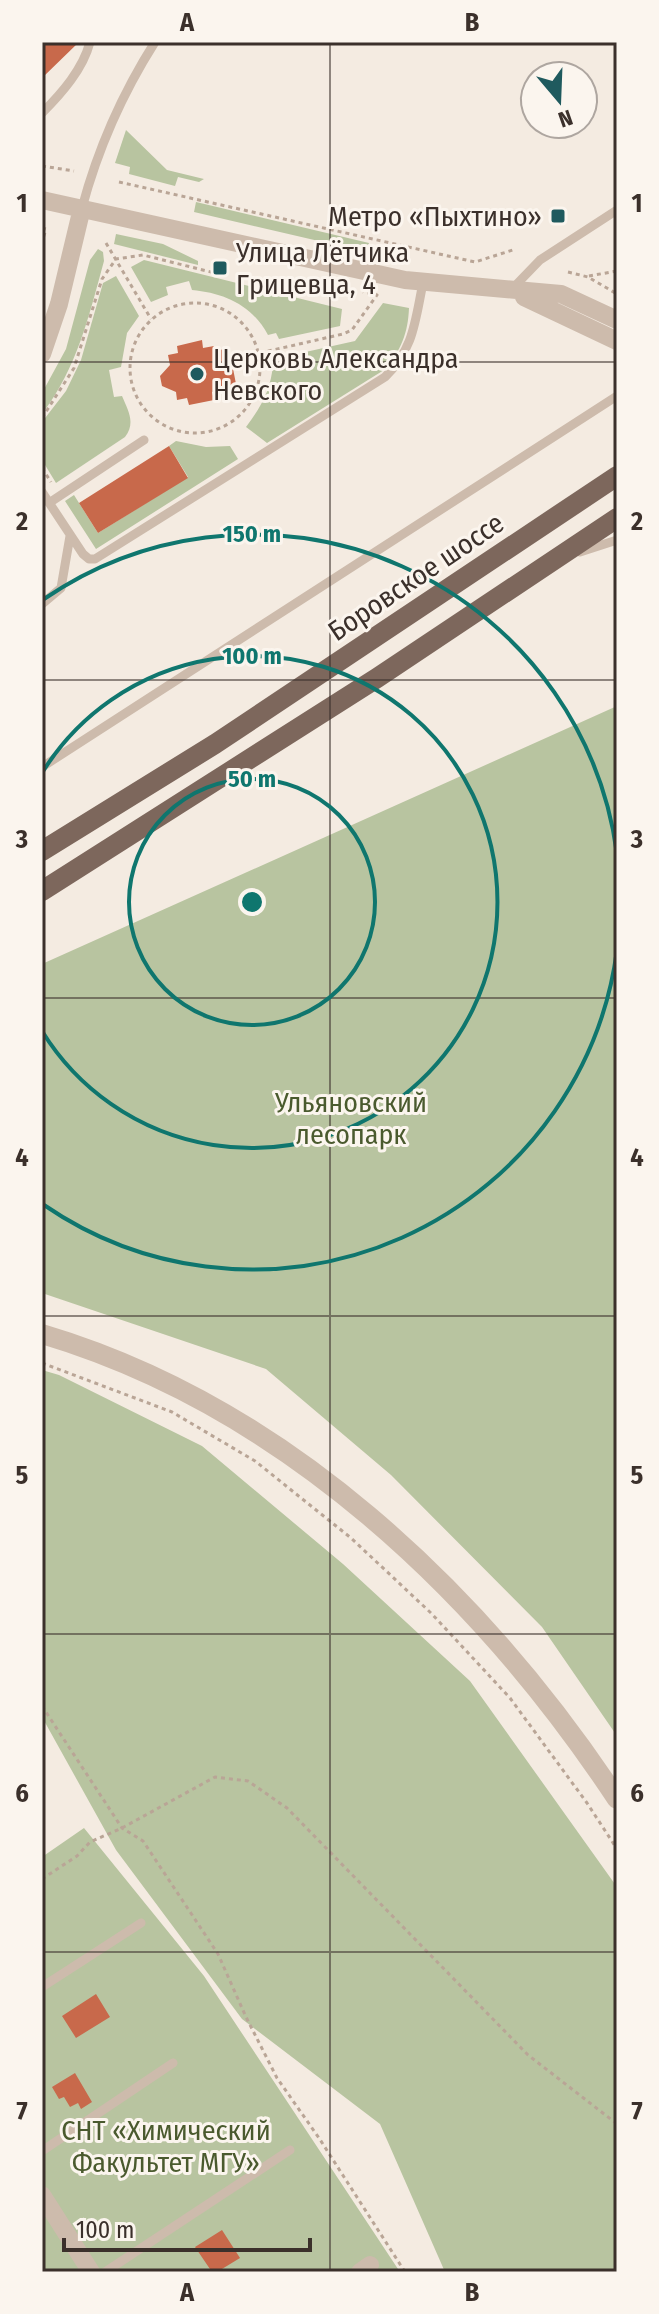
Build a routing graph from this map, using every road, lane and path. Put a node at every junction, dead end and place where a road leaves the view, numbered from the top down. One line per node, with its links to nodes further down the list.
1 (90, 42): 3 (lane)
2 (155, 42): 8 (lane)
3 (42, 113)
4 (42, 166): 5 (path)
5 (74, 171)
6 (119, 182): 13 (path)
7 (42, 200): 8 (street)
8 (82, 208): 19 (street); 27 (street)
9 (617, 210): 20 (lane)
10 (42, 228): 11 (path)
11 (42, 242)
12 (106, 243): 14 (path)
13 (516, 249)
14 (116, 259): 17 (path); 23 (path); 29 (path)
15 (617, 271): 18 (path)
16 (568, 272): 18 (path)
17 (223, 275)
18 (588, 277): 22 (path)
19 (423, 283): 20 (street); 34 (lane)
20 (511, 291): 24 (street); 25 (street)
21 (363, 292): 26 (path)
22 (617, 294)
23 (152, 320): 26 (path); 26 (path)
24 (617, 320)
25 (617, 341)
26 (259, 353)
27 (42, 354)
28 (617, 396): 38 (lane)
29 (42, 418)
30 (144, 440): 32 (lane)
31 (617, 476): 39 (main road, Боровское шоссе)
32 (44, 497): 34 (lane)
33 (617, 518): 36 (main road)
34 (70, 536): 37 (lane)
35 (617, 540): 36 (lane)
36 (554, 560): 40 (main road)
37 (42, 604)
38 (42, 767)
39 (42, 851)
40 (42, 891)
41 (42, 1334): 44 (street)
42 (42, 1363): 46 (path)
43 (42, 1706): 45 (path)
44 (617, 1799)
45 (122, 1828): 47 (path); 51 (path); 57 (path)
46 (617, 1849)
47 (42, 1879)
48 (141, 1923): 49 (lane)
49 (42, 1987)
50 (173, 2063): 53 (lane)
51 (617, 2124)
52 (290, 2150): 56 (lane)
53 (42, 2151)
54 (42, 2195): 55 (street)
55 (91, 2272)
56 (105, 2272)
57 (405, 2272)

